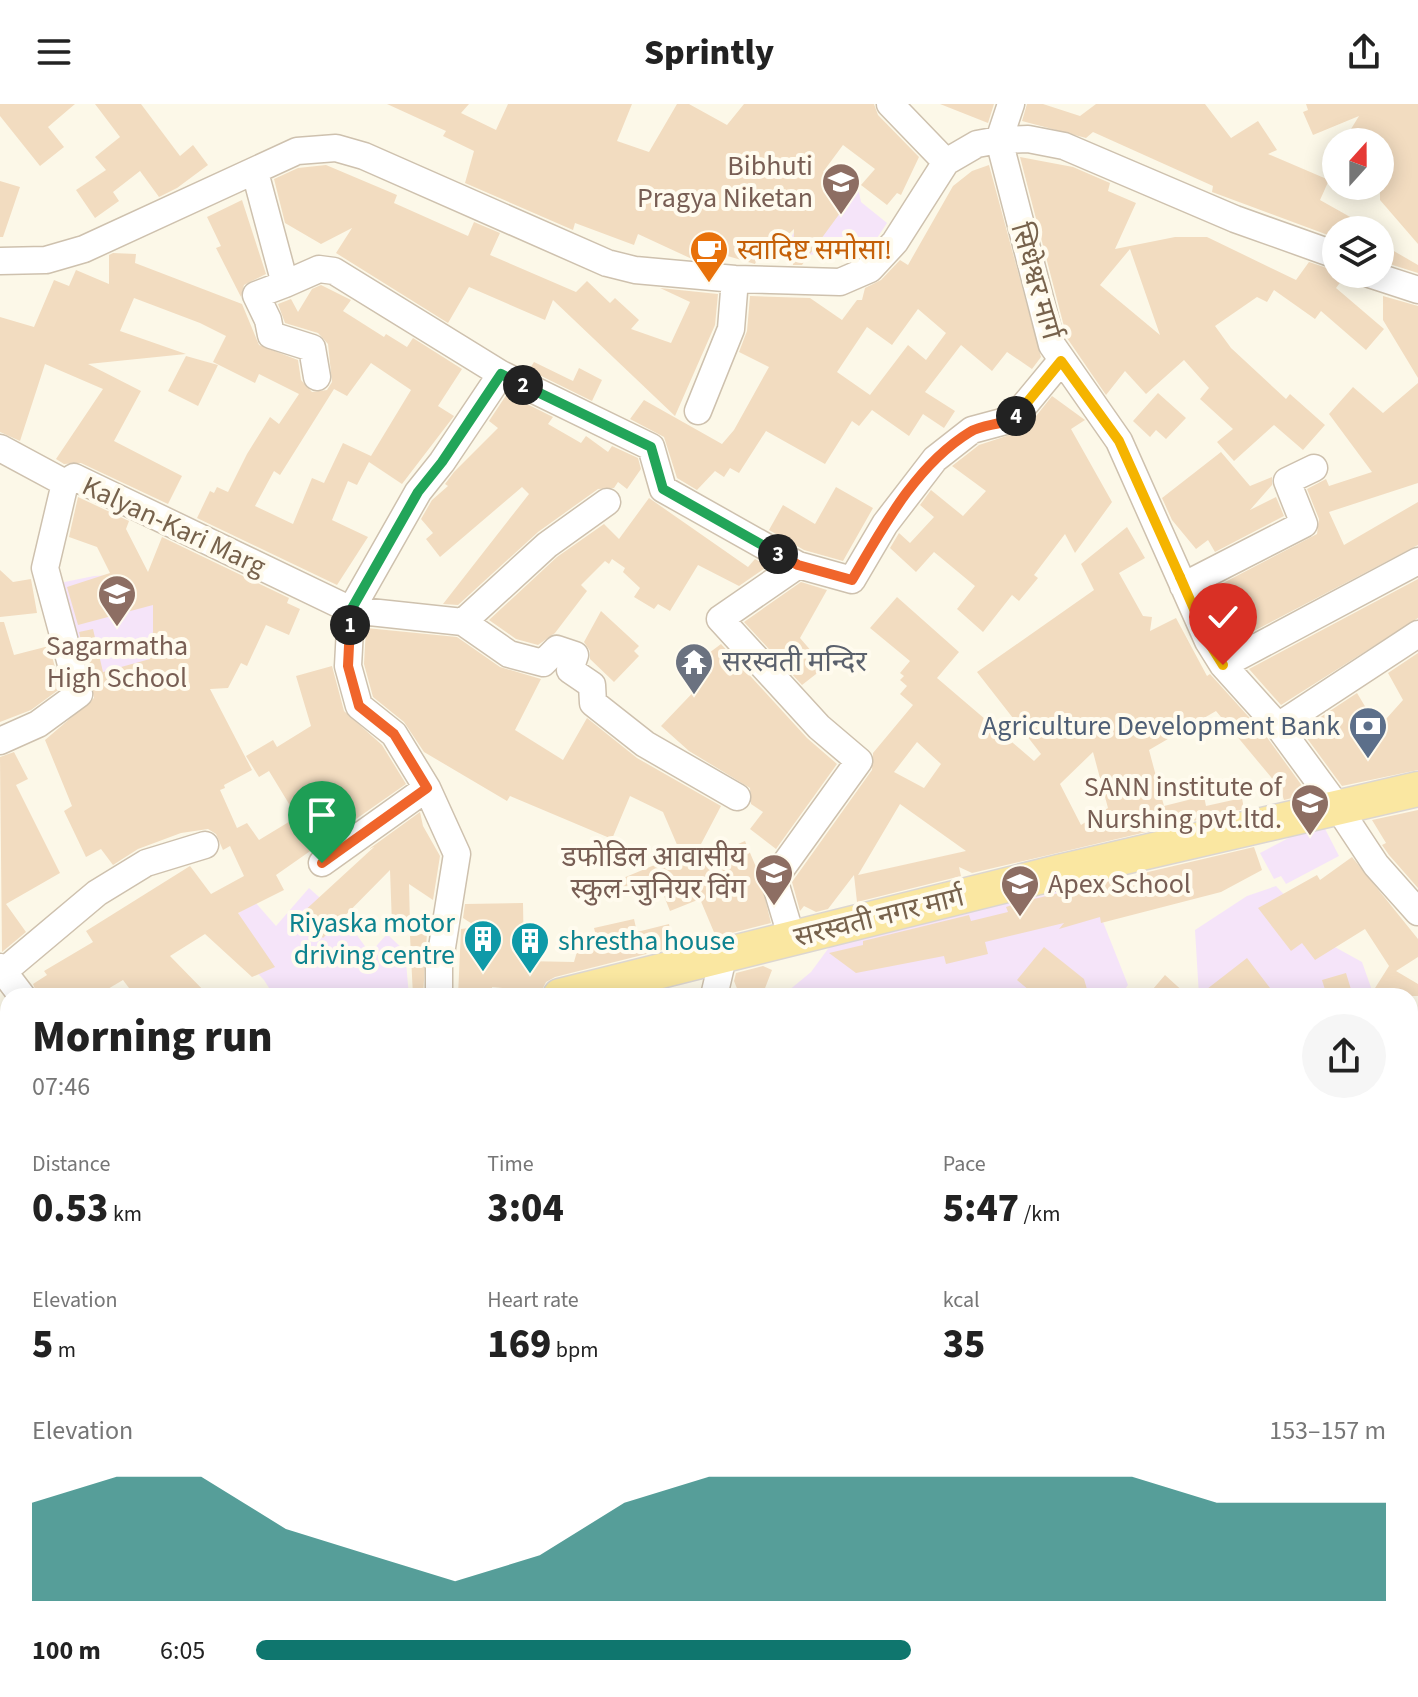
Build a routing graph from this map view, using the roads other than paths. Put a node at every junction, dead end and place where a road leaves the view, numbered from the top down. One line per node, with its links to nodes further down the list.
1 (890, 104): 4 (street)
2 (1011, 104): 3 (street)
3 (999, 140): 4 (street); 6 (street); 12 (street, सिधेश्वर मार्ग)
4 (946, 162): 8 (street)
5 (255, 172): 7 (street); 8 (street); 10 (street)
6 (1322, 250)
7 (0, 261)
8 (735, 279): 15 (street)
9 (1394, 282): 11 (street)
10 (285, 284): 13 (street); 14 (street)
11 (1418, 290)
12 (1061, 361): 21 (street); 22 (street, सिधेश्वर मार्ग)
13 (501, 374): 21 (street); 23 (street)
14 (317, 377)
15 (698, 411)
16 (0, 448): 18 (street, Kalyan-Kari Marg)
17 (1314, 468): 22 (street)
18 (65, 483): 23 (street, Kalyan-Kari Marg); 28 (street)
19 (607, 502): 24 (street)
20 (1418, 561): 26 (street)
21 (798, 565): 36 (street)
22 (1183, 586): 26 (street, सिधेश्वर मार्ग)
23 (351, 610): 24 (street); 29 (street)
24 (463, 622): 31 (street)
25 (1418, 634): 27 (street)
26 (1223, 665): 27 (street, सिधेश्वर मार्ग)
27 (1278, 726): 32 (street, सिधेश्वर मार्ग)
28 (0, 741)
29 (427, 788): 34 (street); 40 (street)
30 (1418, 789): 32 (main road, सरस्वती नगर मार्ग)
31 (737, 797)
32 (1339, 809): 35 (street, सिधेश्वर मार्ग); 36 (main road, सरस्वती नगर मार्ग)
33 (205, 845): 38 (street)
34 (322, 863)
35 (1418, 912)
36 (792, 939): 37 (main road, सरस्वती नगर मार्ग)
37 (724, 953): 41 (main road, सरस्वती नगर मार्ग); 42 (street)
38 (2, 970): 39 (street)
39 (16, 988)
40 (439, 988)
41 (596, 988)
42 (716, 988)

